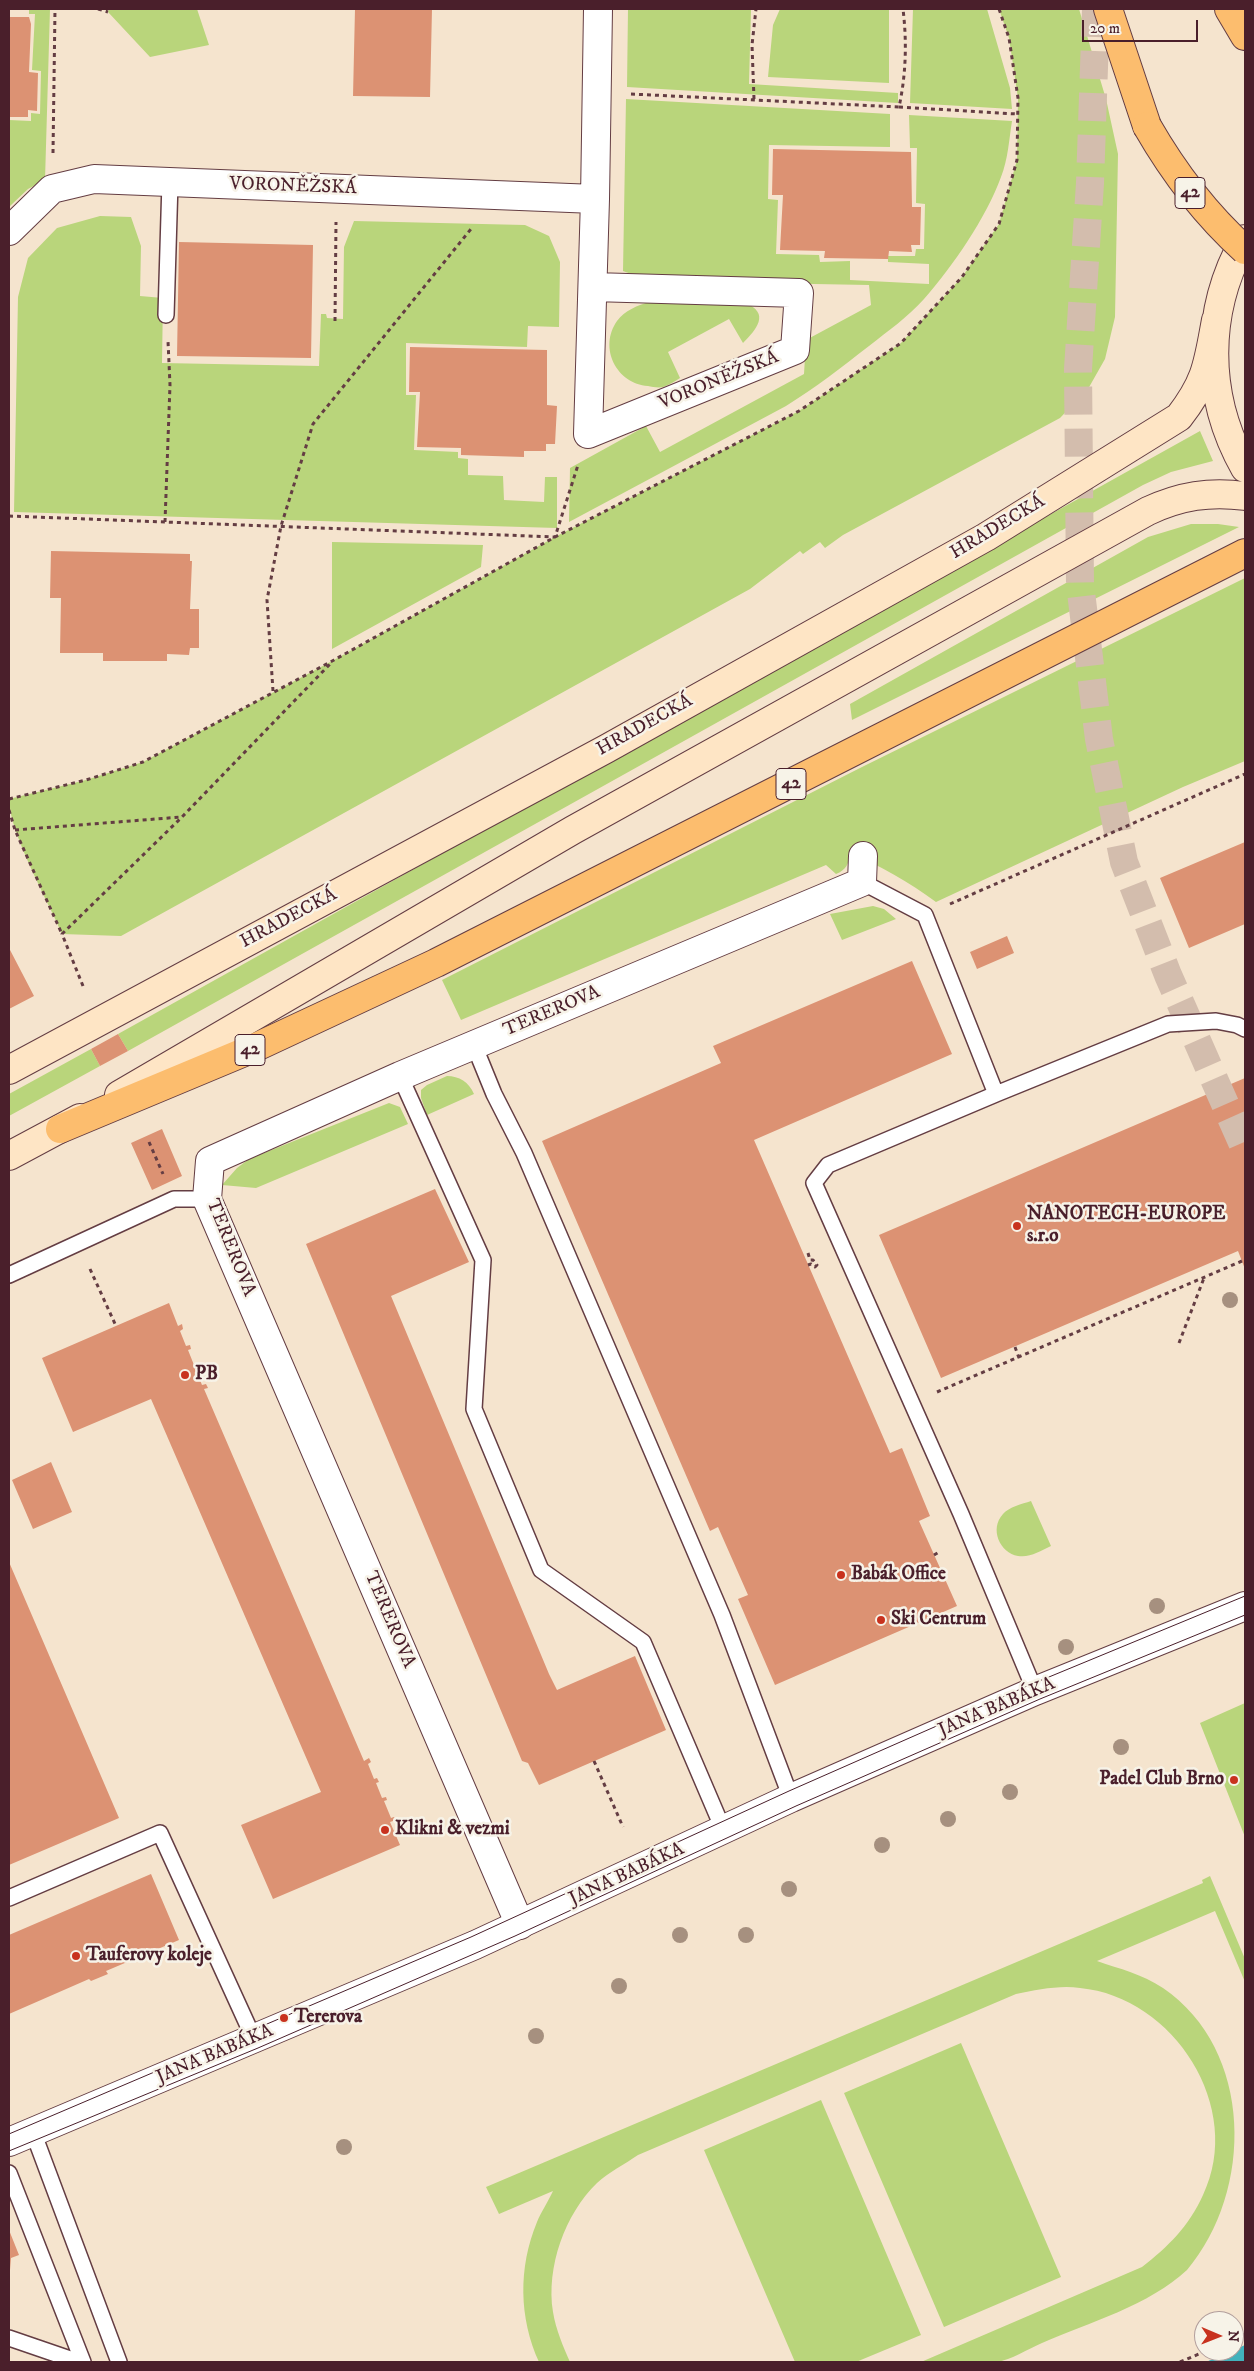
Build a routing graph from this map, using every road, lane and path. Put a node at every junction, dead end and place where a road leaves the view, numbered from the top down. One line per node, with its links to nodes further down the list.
1 (55, 9): 16 (path)
2 (98, 9): 8 (path)
3 (598, 9): 10 (street)
4 (756, 9): 11 (path)
5 (903, 9): 12 (path)
6 (1108, 9): 21 (highway, 42, bridge)
7 (1229, 9): 9 (highway)
8 (108, 12)
9 (1245, 36)
10 (597, 93): 11 (path); 18 (street)
11 (754, 99): 12 (path)
12 (899, 107): 13 (path)
13 (1018, 114)
14 (170, 182): 15 (street, VORONĚŽSKÁ); 16 (street, VORONĚŽSKÁ); 23 (lane)
15 (336, 188): 17 (street, VORONĚŽSKÁ); 25 (path)
16 (52, 189): 19 (street)
17 (498, 195): 18 (street, VORONĚŽSKÁ); 31 (path)
18 (595, 199): 22 (street)
19 (9, 231)
20 (1245, 240): 24 (main road)
21 (1245, 250)
22 (593, 287): 26 (street); 26 (street, VORONĚŽSKÁ)
23 (166, 315): 30 (path)
24 (1216, 320): 27 (main road); 45 (main road, HRADECKÁ)
25 (335, 321)
26 (588, 434): 31 (path)
27 (1245, 468)
28 (1245, 496): 48 (main road)
29 (9, 516): 30 (path)
30 (165, 522): 31 (path)
31 (281, 526): 33 (path)
32 (1245, 553): 48 (highway, 42)
33 (273, 691): 35 (path); 37 (path)
34 (1245, 774): 40 (path)
35 (9, 799)
36 (9, 810): 38 (path)
37 (182, 817): 38 (path); 41 (path)
38 (15, 830): 41 (path)
39 (863, 869): 40 (lane); 44 (street, TEREROVA)
40 (925, 915): 47 (lane)
41 (62, 934): 42 (path)
42 (83, 986)
43 (1245, 1029): 47 (lane)
44 (474, 1045): 46 (street, TEREROVA); 69 (lane)
45 (9, 1070)
46 (400, 1076): 52 (street, TEREROVA); 71 (lane)
47 (996, 1094): 67 (lane)
48 (60, 1129): 50 (main road)
49 (149, 1142): 51 (path)
50 (9, 1156)
51 (164, 1175)
52 (207, 1199): 53 (lane); 73 (street, TEREROVA)
53 (79, 1243): 57 (lane); 59 (path)
54 (808, 1253): 56 (path)
55 (1242, 1261): 58 (path)
56 (808, 1265)
57 (9, 1275)
58 (1204, 1278): 60 (path); 62 (path)
59 (116, 1326)
60 (1179, 1344)
61 (1015, 1346): 62 (path)
62 (1019, 1358): 63 (path)
63 (932, 1383)
64 (939, 1552): 65 (path)
65 (934, 1555)
66 (1245, 1606): 67 (street, JANA BABÁKA)
67 (1035, 1691): 69 (street, JANA BABÁKA)
68 (594, 1761): 70 (path)
69 (791, 1798): 71 (street, JANA BABÁKA)
70 (623, 1827)
71 (724, 1830): 73 (street, JANA BABÁKA)
72 (9, 1898): 74 (lane)
73 (520, 1925): 74 (street, JANA BABÁKA)
74 (254, 2039): 75 (street, JANA BABÁKA)
75 (21, 2137): 81 (lane)
76 (9, 2173): 80 (lane)
77 (9, 2338): 79 (lane)
78 (1194, 2356): 82 (path)
79 (79, 2362)
80 (83, 2362)
81 (119, 2362)
82 (1180, 2362)

